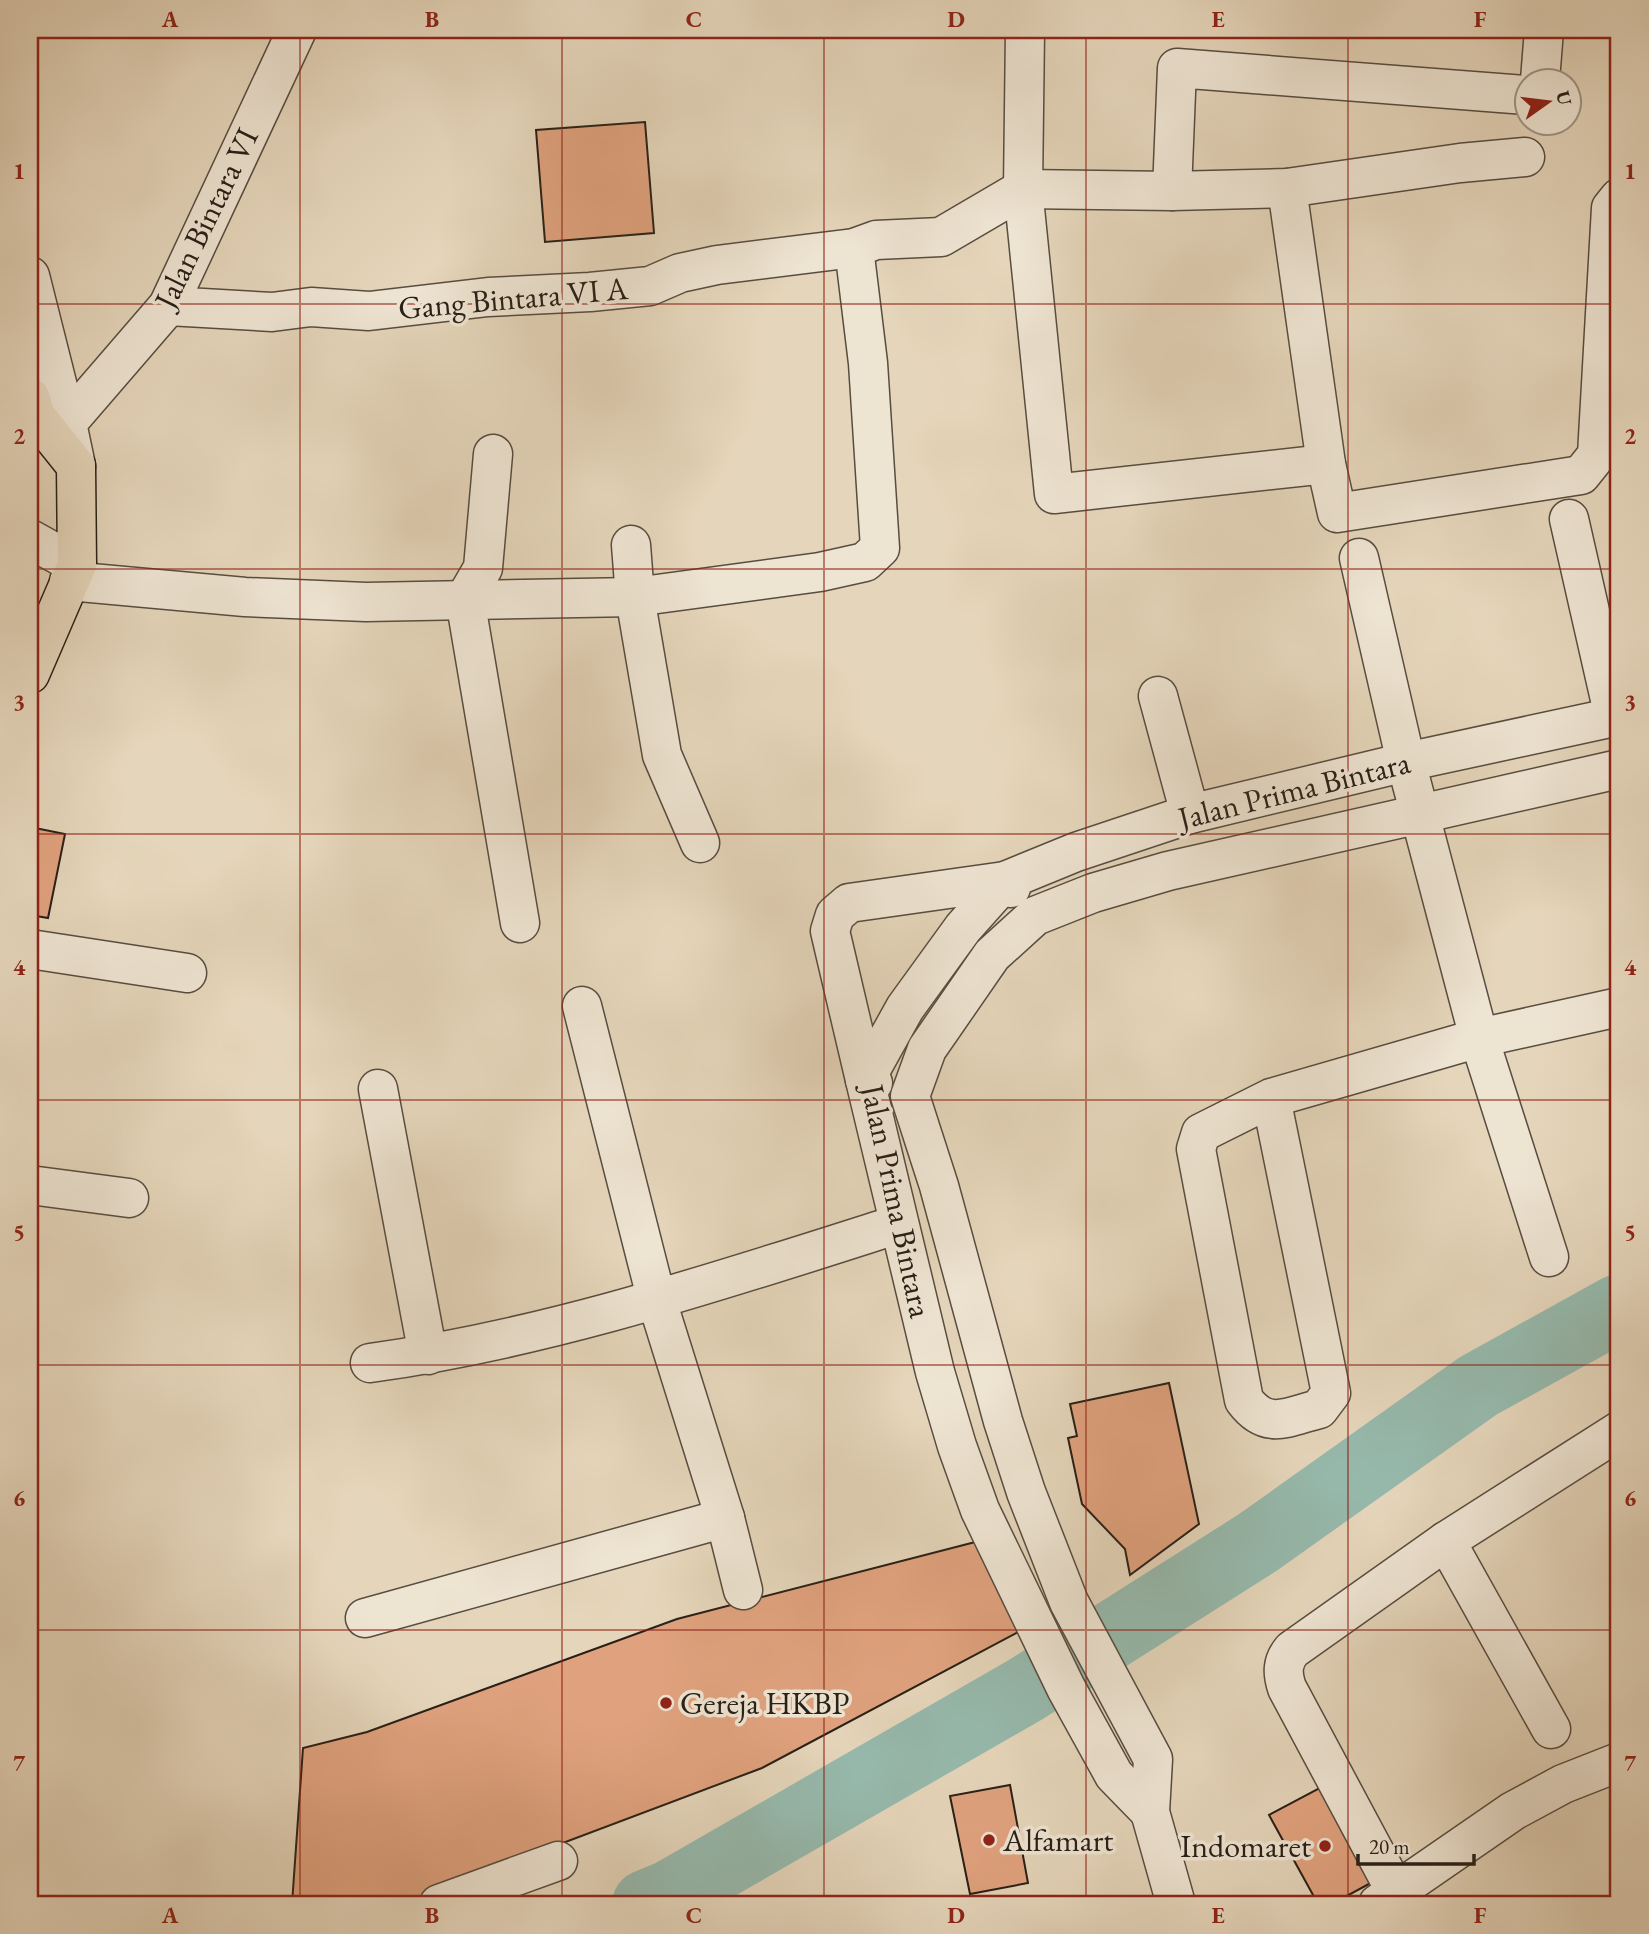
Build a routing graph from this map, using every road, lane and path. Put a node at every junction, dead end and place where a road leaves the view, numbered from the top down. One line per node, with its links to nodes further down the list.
1 (297, 30): 13 (street, Jalan Bintara VI)
2 (1025, 30): 7 (street)
3 (1544, 30): 4 (street)
4 (1541, 66)
5 (1512, 94): 9 (street)
6 (1525, 157): 8 (street)
7 (1023, 188): 9 (street); 11 (street, Gang Bintara VI A); 17 (street)
8 (1287, 188): 9 (street); 17 (street)
9 (1172, 191)
10 (1619, 198): 17 (street)
11 (854, 247): 13 (street, Gang Bintara VI A); 24 (street)
12 (30, 276): 15 (street)
13 (168, 306): 15 (street, Jalan Bintara VI)
14 (30, 397): 18 (main road)
15 (67, 423): 18 (street)
16 (493, 454): 25 (street)
17 (1326, 464)
18 (76, 466): 23 (main road)
19 (1569, 519): 28 (street)
20 (30, 539): 23 (street)
21 (631, 545): 24 (street)
22 (1359, 558): 29 (street)
23 (73, 573): 25 (street); 26 (main road)
24 (635, 597): 25 (street); 33 (street)
25 (466, 599): 36 (street)
26 (30, 674)
27 (1158, 696): 31 (street)
28 (1616, 716): 29 (street, Jalan Prima Bintara)
29 (1406, 762): 31 (street, Jalan Prima Bintara); 32 (street)
30 (1619, 769): 32 (street, Jalan Prima Bintara)
31 (1190, 814): 34 (street, Jalan Prima Bintara)
32 (1420, 814): 35 (street, Jalan Prima Bintara); 41 (street)
33 (700, 843)
34 (1005, 881): 35 (street); 42 (street, Jalan Prima Bintara); 42 (street)
35 (1035, 916): 44 (street, Jalan Prima Bintara)
36 (520, 923)
37 (30, 948): 38 (street)
38 (187, 973)
39 (582, 1006): 50 (street)
40 (1619, 1007): 41 (street)
41 (1479, 1038): 45 (street); 49 (street)
42 (865, 1080): 44 (street); 48 (street, Jalan Prima Bintara)
43 (378, 1089): 51 (street)
44 (910, 1096): 54 (street, Jalan Prima Bintara)
45 (1270, 1098): 45 (street)
46 (30, 1185): 47 (street)
47 (129, 1198)
48 (899, 1224): 50 (street); 55 (street, Jalan Prima Bintara)
49 (1549, 1257)
50 (657, 1301): 51 (street); 56 (street)
51 (428, 1355): 52 (street)
52 (370, 1363)
53 (1619, 1431): 57 (street)
54 (1026, 1492): 55 (street); 62 (street, Jalan Prima Bintara)
55 (980, 1510): 62 (street, Jalan Prima Bintara)
56 (725, 1518): 58 (street); 59 (street)
57 (1446, 1541): 60 (street); 64 (street)
58 (743, 1590)
59 (365, 1618)
60 (1551, 1729)
61 (1618, 1766): 64 (street)
62 (1150, 1812): 66 (street, Jalan Prima Bintara)
63 (558, 1861): 65 (street)
64 (1387, 1897)
65 (439, 1904)
66 (1176, 1904)

